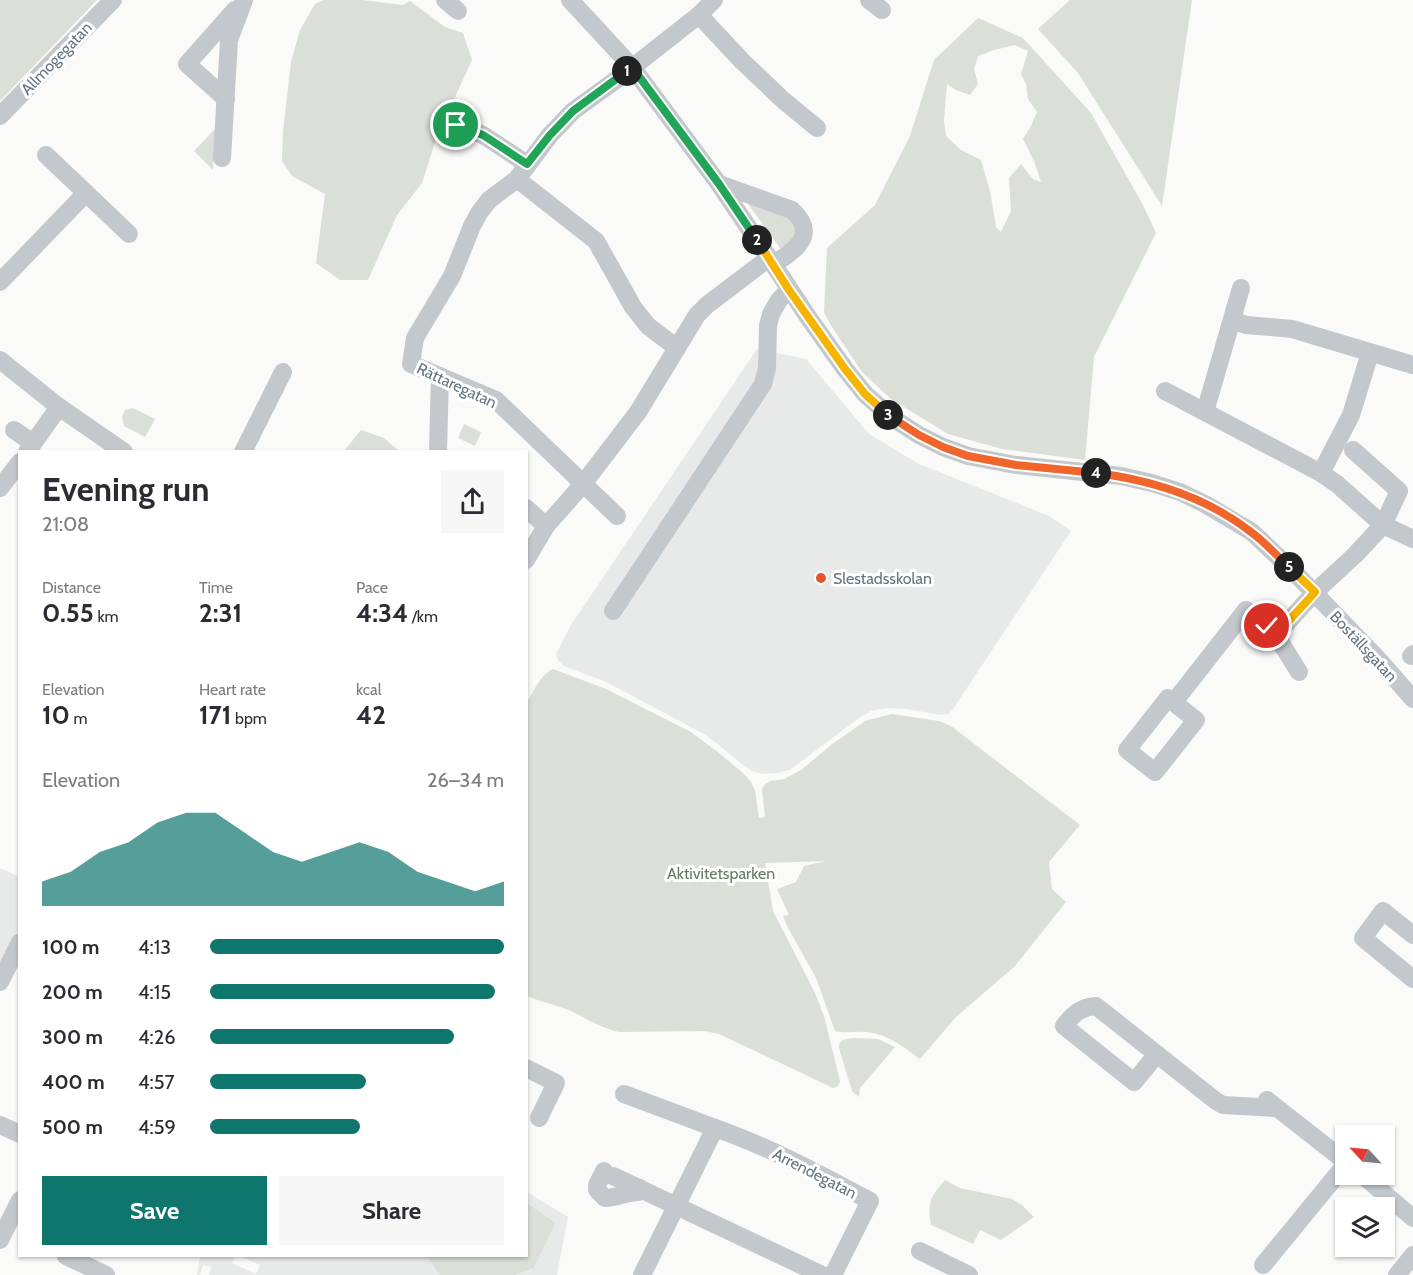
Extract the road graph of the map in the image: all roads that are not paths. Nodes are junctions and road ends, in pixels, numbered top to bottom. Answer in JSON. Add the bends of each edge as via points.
{"nodes":[{"id":1,"x":113,"y":0,"type":"edge"},
{"id":2,"x":243,"y":0,"type":"edge"},
{"id":3,"x":570,"y":0,"type":"edge"},
{"id":4,"x":714,"y":0,"type":"edge"},
{"id":5,"x":699,"y":15,"type":"junction"},
{"id":6,"x":632,"y":67,"type":"junction"},
{"id":7,"x":226,"y":99,"type":"junction"},
{"id":8,"x":0,"y":116,"type":"edge"},
{"id":9,"x":456,"y":125,"type":"dead end"},
{"id":10,"x":817,"y":128,"type":"dead end"},
{"id":11,"x":46,"y":155,"type":"dead end"},
{"id":12,"x":222,"y":158,"type":"dead end"},
{"id":13,"x":522,"y":172,"type":"junction"},
{"id":14,"x":719,"y":184,"type":"junction"},
{"id":15,"x":86,"y":193,"type":"junction"},
{"id":16,"x":129,"y":234,"type":"dead end"},
{"id":17,"x":771,"y":261,"type":"junction"},
{"id":18,"x":0,"y":282,"type":"edge"},
{"id":19,"x":1241,"y":288,"type":"dead end"},
{"id":20,"x":789,"y":290,"type":"junction"},
{"id":21,"x":1232,"y":321,"type":"junction"},
{"id":22,"x":677,"y":348,"type":"junction"},
{"id":23,"x":1370,"y":353,"type":"junction"},
{"id":24,"x":0,"y":360,"type":"edge"},
{"id":25,"x":1413,"y":365,"type":"edge"},
{"id":26,"x":283,"y":372,"type":"dead end"},
{"id":27,"x":440,"y":376,"type":"junction"},
{"id":28,"x":1165,"y":391,"type":"dead end"},
{"id":29,"x":60,"y":407,"type":"junction"},
{"id":30,"x":1205,"y":411,"type":"junction"},
{"id":31,"x":14,"y":430,"type":"dead end"},
{"id":32,"x":30,"y":448,"type":"edge"},
{"id":33,"x":121,"y":450,"type":"edge"},
{"id":34,"x":244,"y":450,"type":"edge"},
{"id":35,"x":438,"y":450,"type":"edge"},
{"id":36,"x":1353,"y":450,"type":"dead end"},
{"id":37,"x":18,"y":465,"type":"edge"},
{"id":38,"x":1321,"y":473,"type":"junction"},
{"id":39,"x":583,"y":484,"type":"junction"},
{"id":40,"x":0,"y":488,"type":"edge"},
{"id":41,"x":1406,"y":492,"type":"edge"},
{"id":42,"x":528,"y":510,"type":"edge"},
{"id":43,"x":617,"y":516,"type":"dead end"},
{"id":44,"x":1383,"y":525,"type":"junction"},
{"id":45,"x":546,"y":526,"type":"junction"},
{"id":46,"x":1413,"y":539,"type":"edge"},
{"id":47,"x":528,"y":557,"type":"edge"},
{"id":48,"x":1315,"y":592,"type":"junction"},
{"id":49,"x":613,"y":611,"type":"dead end"},
{"id":50,"x":1276,"y":635,"type":"junction"},
{"id":51,"x":1299,"y":672,"type":"dead end"},
{"id":52,"x":1413,"y":699,"type":"edge"},
{"id":53,"x":1174,"y":702,"type":"dead end"},
{"id":54,"x":1413,"y":935,"type":"edge"},
{"id":55,"x":18,"y":946,"type":"edge"},
{"id":56,"x":1413,"y":979,"type":"edge"},
{"id":57,"x":0,"y":982,"type":"edge"},
{"id":58,"x":1157,"y":1054,"type":"junction"},
{"id":59,"x":528,"y":1069,"type":"edge"},
{"id":60,"x":624,"y":1095,"type":"dead end"},
{"id":61,"x":1261,"y":1096,"type":"dead end"},
{"id":62,"x":1276,"y":1108,"type":"junction"},
{"id":63,"x":538,"y":1118,"type":"dead end"},
{"id":64,"x":0,"y":1125,"type":"edge"},
{"id":65,"x":715,"y":1128,"type":"junction"},
{"id":66,"x":18,"y":1133,"type":"edge"},
{"id":67,"x":1335,"y":1154,"type":"edge"},
{"id":68,"x":609,"y":1173,"type":"dead end"},
{"id":69,"x":1335,"y":1177,"type":"edge"},
{"id":70,"x":1374,"y":1185,"type":"edge"},
{"id":71,"x":18,"y":1206,"type":"edge"},
{"id":72,"x":677,"y":1206,"type":"junction"},
{"id":73,"x":1413,"y":1218,"type":"edge"},
{"id":74,"x":9,"y":1233,"type":"edge"},
{"id":75,"x":920,"y":1251,"type":"dead end"},
{"id":76,"x":1413,"y":1255,"type":"edge"},
{"id":77,"x":68,"y":1257,"type":"edge"},
{"id":78,"x":1263,"y":1265,"type":"dead end"},
{"id":79,"x":106,"y":1275,"type":"edge"},
{"id":80,"x":642,"y":1275,"type":"edge"},
{"id":81,"x":822,"y":1275,"type":"edge"},
{"id":82,"x":832,"y":1275,"type":"edge"},
{"id":83,"x":969,"y":1275,"type":"edge"},
{"id":84,"x":1397,"y":1275,"type":"edge"}],
"edges":[{"from":1,"to":8,"type":"street","name":"Allmogegatan"},
{"from":2,"to":7,"type":"street","via":[[229,40]]},
{"from":2,"to":7,"type":"street","via":[[187,64]]},
{"from":3,"to":6,"type":"street"},
{"from":4,"to":5,"type":"street","name":"Rättaregatan"},
{"from":5,"to":6,"type":"street","name":"Rättaregatan"},
{"from":5,"to":10,"type":"street","via":[[758,77]]},
{"from":6,"to":13,"type":"street","name":"Rättaregatan","via":[[573,111]]},
{"from":6,"to":14,"type":"street"},
{"from":7,"to":12,"type":"street"},
{"from":9,"to":13,"type":"street","via":[[483,135]]},
{"from":11,"to":15,"type":"street"},
{"from":13,"to":22,"type":"street","via":[[596,242],[633,307],[648,326]]},
{"from":13,"to":27,"type":"street","name":"Rättaregatan","via":[[479,213],[452,276],[415,338],[411,364]]},
{"from":14,"to":17,"type":"street"},
{"from":14,"to":17,"type":"street","via":[[792,210],[801,218],[801,243],[794,251]]},
{"from":15,"to":16,"type":"street"},
{"from":15,"to":18,"type":"street"},
{"from":17,"to":20,"type":"street"},
{"from":17,"to":22,"type":"street","via":[[707,305]]},
{"from":19,"to":21,"type":"street"},
{"from":20,"to":48,"type":"street","name":"Boställsgatan","via":[[865,394],[919,435],[968,456],[1121,476],[1180,492],[1252,532]]},
{"from":20,"to":49,"type":"street","via":[[771,314],[768,368],[763,384]]},
{"from":21,"to":23,"type":"street","via":[[1292,329]]},
{"from":21,"to":30,"type":"street"},
{"from":22,"to":39,"type":"street","via":[[638,412]]},
{"from":23,"to":25,"type":"street"},
{"from":23,"to":38,"type":"street","via":[[1351,415]]},
{"from":24,"to":29,"type":"street"},
{"from":26,"to":34,"type":"street"},
{"from":27,"to":35,"type":"street"},
{"from":27,"to":39,"type":"street","name":"Rättaregatan","via":[[496,400]]},
{"from":28,"to":30,"type":"street"},
{"from":29,"to":32,"type":"street"},
{"from":29,"to":33,"type":"street"},
{"from":30,"to":38,"type":"street"},
{"from":31,"to":32,"type":"street"},
{"from":36,"to":41,"type":"street"},
{"from":37,"to":40,"type":"street"},
{"from":38,"to":44,"type":"street"},
{"from":39,"to":43,"type":"street","name":"Rättaregatan"},
{"from":39,"to":45,"type":"street"},
{"from":41,"to":44,"type":"street"},
{"from":42,"to":45,"type":"street"},
{"from":44,"to":46,"type":"street"},
{"from":44,"to":48,"type":"street"},
{"from":45,"to":47,"type":"street"},
{"from":48,"to":50,"type":"street"},
{"from":48,"to":52,"type":"street","name":"Boställsgatan"},
{"from":50,"to":51,"type":"street"},
{"from":50,"to":53,"type":"street","via":[[1246,610]]},
{"from":54,"to":56,"type":"street","via":[[1383,911],[1363,938]]},
{"from":55,"to":57,"type":"street"},
{"from":58,"to":58,"type":"street","via":[[1096,1005],[1073,1014],[1064,1026],[1134,1082]]},
{"from":58,"to":62,"type":"street","via":[[1223,1105]]},
{"from":59,"to":63,"type":"street","via":[[556,1083]]},
{"from":60,"to":65,"type":"street","name":"Arrendegatan"},
{"from":61,"to":62,"type":"street"},
{"from":62,"to":67,"type":"street"},
{"from":64,"to":66,"type":"street"},
{"from":65,"to":72,"type":"street"},
{"from":65,"to":82,"type":"street","name":"Arrendegatan","via":[[819,1173],[870,1201]]},
{"from":68,"to":72,"type":"street"},
{"from":69,"to":78,"type":"street"},
{"from":70,"to":73,"type":"street"},
{"from":71,"to":74,"type":"street"},
{"from":72,"to":80,"type":"street"},
{"from":72,"to":81,"type":"street"},
{"from":75,"to":83,"type":"street"},
{"from":76,"to":84,"type":"street"},
{"from":77,"to":79,"type":"street"}]}
